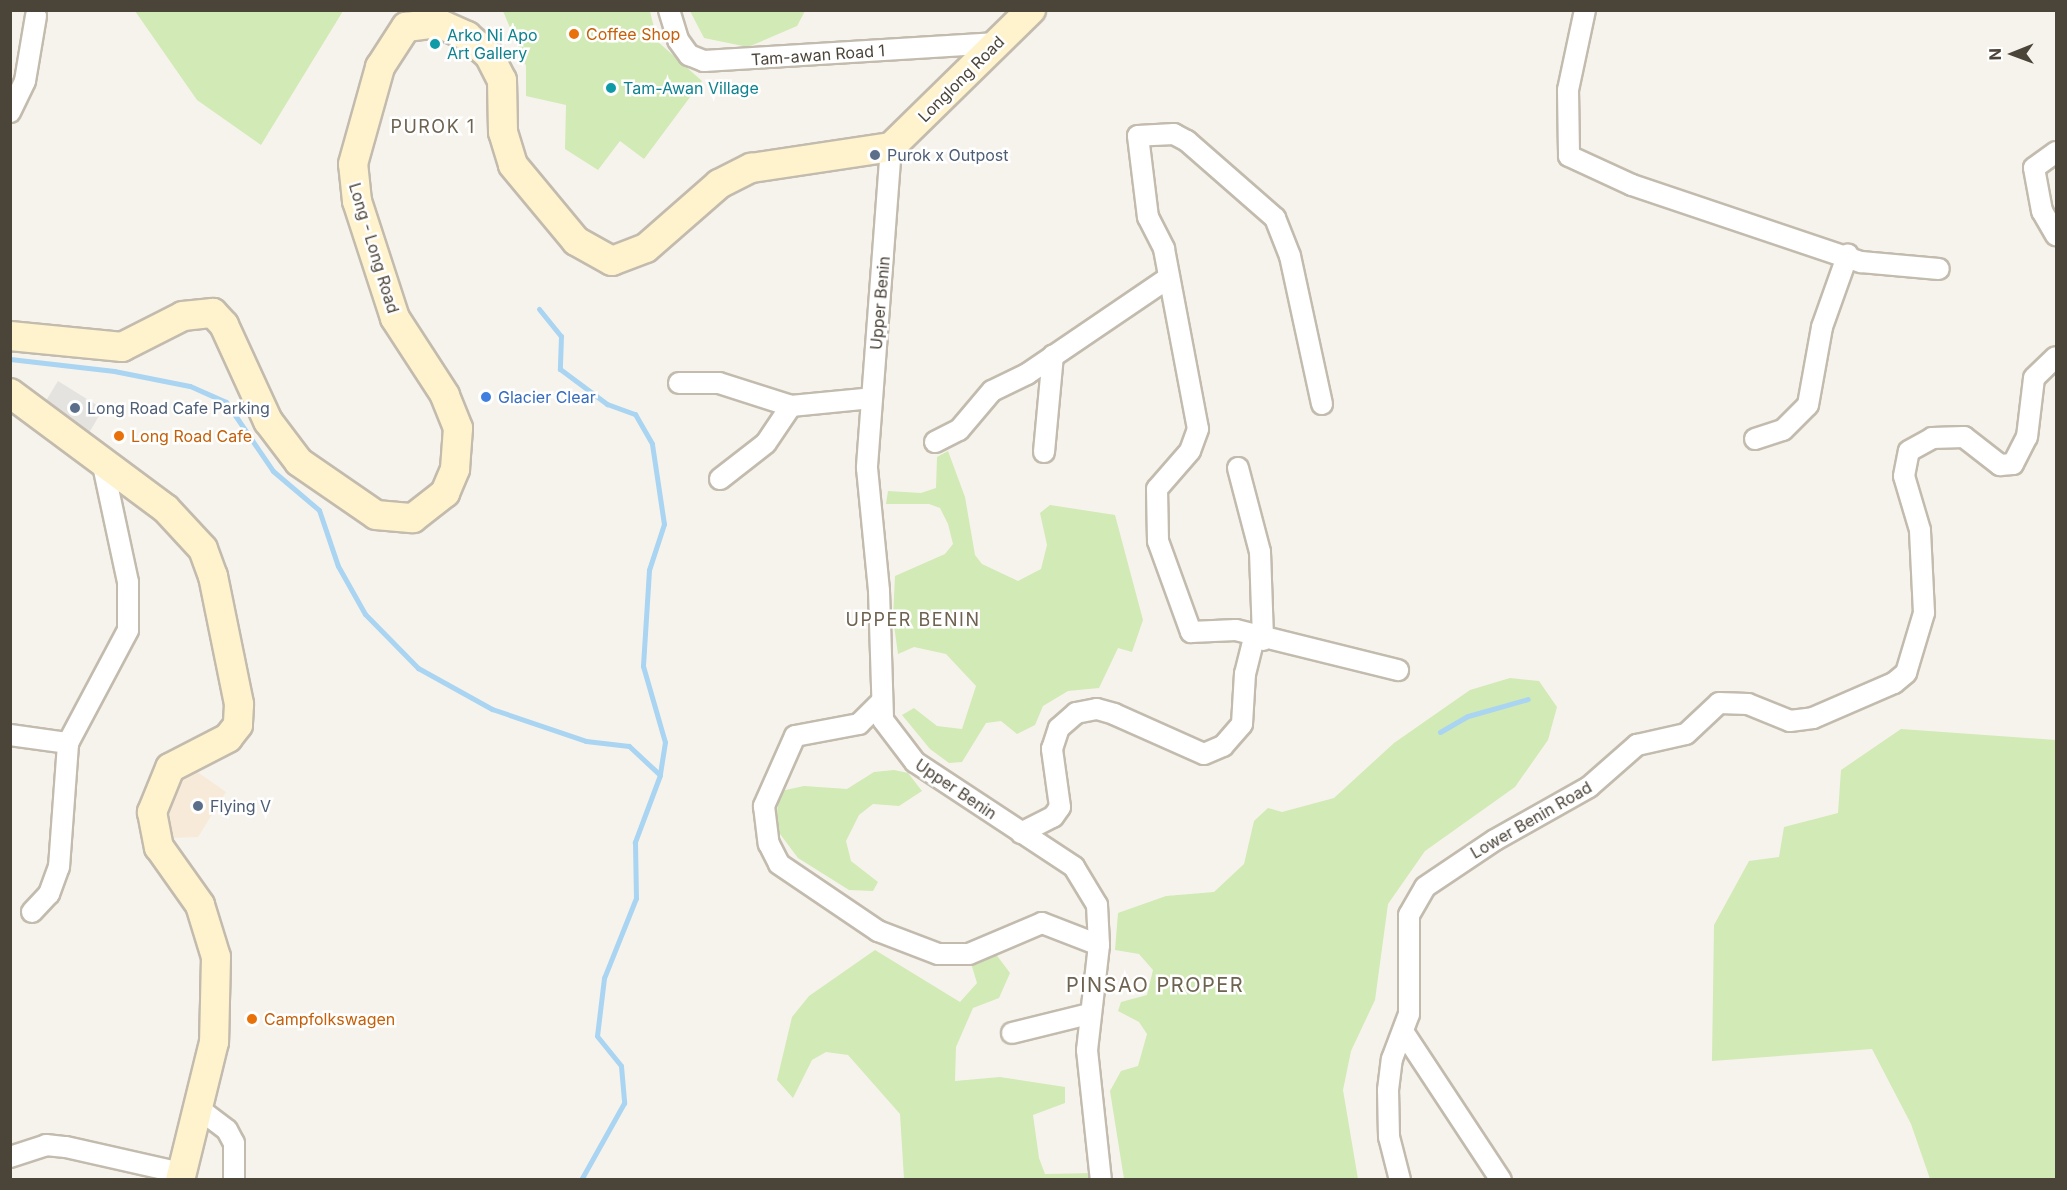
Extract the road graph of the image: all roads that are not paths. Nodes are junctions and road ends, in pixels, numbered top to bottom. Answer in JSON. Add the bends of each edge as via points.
{"nodes":[{"id":1,"x":669,"y":10,"type":"edge"},
{"id":2,"x":1031,"y":10,"type":"edge"},
{"id":3,"x":1585,"y":10,"type":"edge"},
{"id":4,"x":36,"y":16,"type":"dead end"},
{"id":5,"x":997,"y":43,"type":"junction"},
{"id":6,"x":10,"y":112,"type":"edge"},
{"id":7,"x":891,"y":147,"type":"junction"},
{"id":8,"x":2056,"y":152,"type":"edge"},
{"id":9,"x":2056,"y":235,"type":"edge"},
{"id":10,"x":1848,"y":254,"type":"junction"},
{"id":11,"x":1939,"y":269,"type":"dead end"},
{"id":12,"x":1168,"y":278,"type":"junction"},
{"id":13,"x":10,"y":336,"type":"edge"},
{"id":14,"x":1053,"y":355,"type":"junction"},
{"id":15,"x":2056,"y":357,"type":"edge"},
{"id":16,"x":679,"y":382,"type":"dead end"},
{"id":17,"x":10,"y":393,"type":"edge"},
{"id":18,"x":872,"y":399,"type":"junction"},
{"id":19,"x":1322,"y":404,"type":"dead end"},
{"id":20,"x":791,"y":406,"type":"junction"},
{"id":21,"x":1755,"y":439,"type":"dead end"},
{"id":22,"x":935,"y":442,"type":"dead end"},
{"id":23,"x":1044,"y":452,"type":"dead end"},
{"id":24,"x":102,"y":461,"type":"junction"},
{"id":25,"x":1238,"y":468,"type":"dead end"},
{"id":26,"x":720,"y":479,"type":"dead end"},
{"id":27,"x":1259,"y":638,"type":"junction"},
{"id":28,"x":1398,"y":670,"type":"dead end"},
{"id":29,"x":880,"y":702,"type":"junction"},
{"id":30,"x":10,"y":735,"type":"edge"},
{"id":31,"x":68,"y":743,"type":"junction"},
{"id":32,"x":1021,"y":833,"type":"junction"},
{"id":33,"x":32,"y":912,"type":"dead end"},
{"id":34,"x":1100,"y":945,"type":"junction"},
{"id":35,"x":1089,"y":1014,"type":"junction"},
{"id":36,"x":1012,"y":1033,"type":"dead end"},
{"id":37,"x":1404,"y":1033,"type":"junction"},
{"id":38,"x":198,"y":1108,"type":"junction"},
{"id":39,"x":10,"y":1157,"type":"edge"},
{"id":40,"x":181,"y":1176,"type":"edge"},
{"id":41,"x":234,"y":1179,"type":"edge"},
{"id":42,"x":1101,"y":1179,"type":"edge"},
{"id":43,"x":1400,"y":1179,"type":"edge"},
{"id":44,"x":1501,"y":1179,"type":"edge"}],
"edges":[{"from":1,"to":5,"type":"street","name":"Tam-awan Road 1","via":[[678,40],[689,55],[704,61]]},
{"from":2,"to":5,"type":"main road","name":"Longlong Road"},
{"from":3,"to":10,"type":"street","via":[[1568,90],[1569,156],[1632,185]]},
{"from":4,"to":6,"type":"street","via":[[25,81]]},
{"from":5,"to":7,"type":"main road","name":"Longlong Road"},
{"from":7,"to":13,"type":"main road","name":"Long - Long Road","via":[[751,168],[719,184],[646,248],[612,261],[576,242],[513,165],[503,132],[502,80],[489,55],[467,36],[438,23],[406,27],[388,49],[365,108],[353,176],[395,318],[446,395],[458,428],[456,469],[445,493],[413,518],[369,511],[299,462],[268,421],[224,325],[213,313],[183,316],[122,347]]},
{"from":7,"to":18,"type":"street","name":"Upper Benin"},
{"from":8,"to":9,"type":"street","via":[[2034,168],[2042,211]]},
{"from":10,"to":11,"type":"street","via":[[1877,267]]},
{"from":10,"to":21,"type":"street","via":[[1822,327],[1808,405],[1791,425]]},
{"from":12,"to":14,"type":"street"},
{"from":12,"to":19,"type":"street","via":[[1164,249],[1148,217],[1138,136],[1157,133],[1187,141],[1275,218],[1290,256]]},
{"from":12,"to":27,"type":"street","via":[[1198,429],[1190,451],[1156,489],[1158,541],[1191,632],[1236,630]]},
{"from":14,"to":22,"type":"street","via":[[992,391],[959,430]]},
{"from":14,"to":23,"type":"street"},
{"from":15,"to":37,"type":"street","name":"Lower Benin Road","via":[[2034,378],[2027,437],[2013,464],[2000,465],[1964,437],[1932,438],[1909,451],[1904,476],[1920,530],[1923,570],[1918,644],[1909,665],[1894,683],[1813,718],[1790,721],[1748,704],[1719,703],[1686,734],[1637,745],[1590,787],[1455,864],[1425,887],[1409,915],[1410,991]]},
{"from":16,"to":20,"type":"street","via":[[719,383]]},
{"from":17,"to":24,"type":"main road"},
{"from":18,"to":20,"type":"street"},
{"from":18,"to":29,"type":"street","name":"Upper Benin","via":[[867,468],[879,591]]},
{"from":20,"to":26,"type":"street","via":[[766,443]]},
{"from":24,"to":31,"type":"street","via":[[128,582],[128,630]]},
{"from":24,"to":38,"type":"main road","via":[[166,508],[203,549],[239,704],[233,733],[176,762],[163,776],[153,803],[159,847],[200,905],[216,957],[214,1042]]},
{"from":25,"to":27,"type":"street","via":[[1260,552]]},
{"from":27,"to":28,"type":"street"},
{"from":27,"to":32,"type":"street","via":[[1245,674],[1242,724],[1223,746],[1204,754],[1114,714],[1097,709],[1076,714],[1059,728],[1052,749],[1060,807],[1053,817]]},
{"from":29,"to":32,"type":"street","name":"Upper Benin","via":[[888,732],[915,762]]},
{"from":29,"to":34,"type":"street","via":[[859,724],[795,736],[764,806],[769,844],[779,864],[878,931],[938,954],[969,954],[1042,924]]},
{"from":30,"to":31,"type":"street"},
{"from":31,"to":33,"type":"street","via":[[59,867],[49,894]]},
{"from":32,"to":34,"type":"street","name":"Upper Benin","via":[[1074,867],[1087,884],[1097,905]]},
{"from":34,"to":35,"type":"street","name":"Upper Benin"},
{"from":35,"to":36,"type":"street"},
{"from":35,"to":42,"type":"street","name":"Upper Benin","via":[[1087,1050]]},
{"from":37,"to":43,"type":"street","name":"Lower Benin Road","via":[[1392,1059],[1388,1090],[1389,1137]]},
{"from":37,"to":44,"type":"street"},
{"from":38,"to":40,"type":"main road"},
{"from":38,"to":41,"type":"street","via":[[227,1130],[234,1143]]},
{"from":39,"to":40,"type":"street","via":[[46,1145],[66,1147]]}]}
